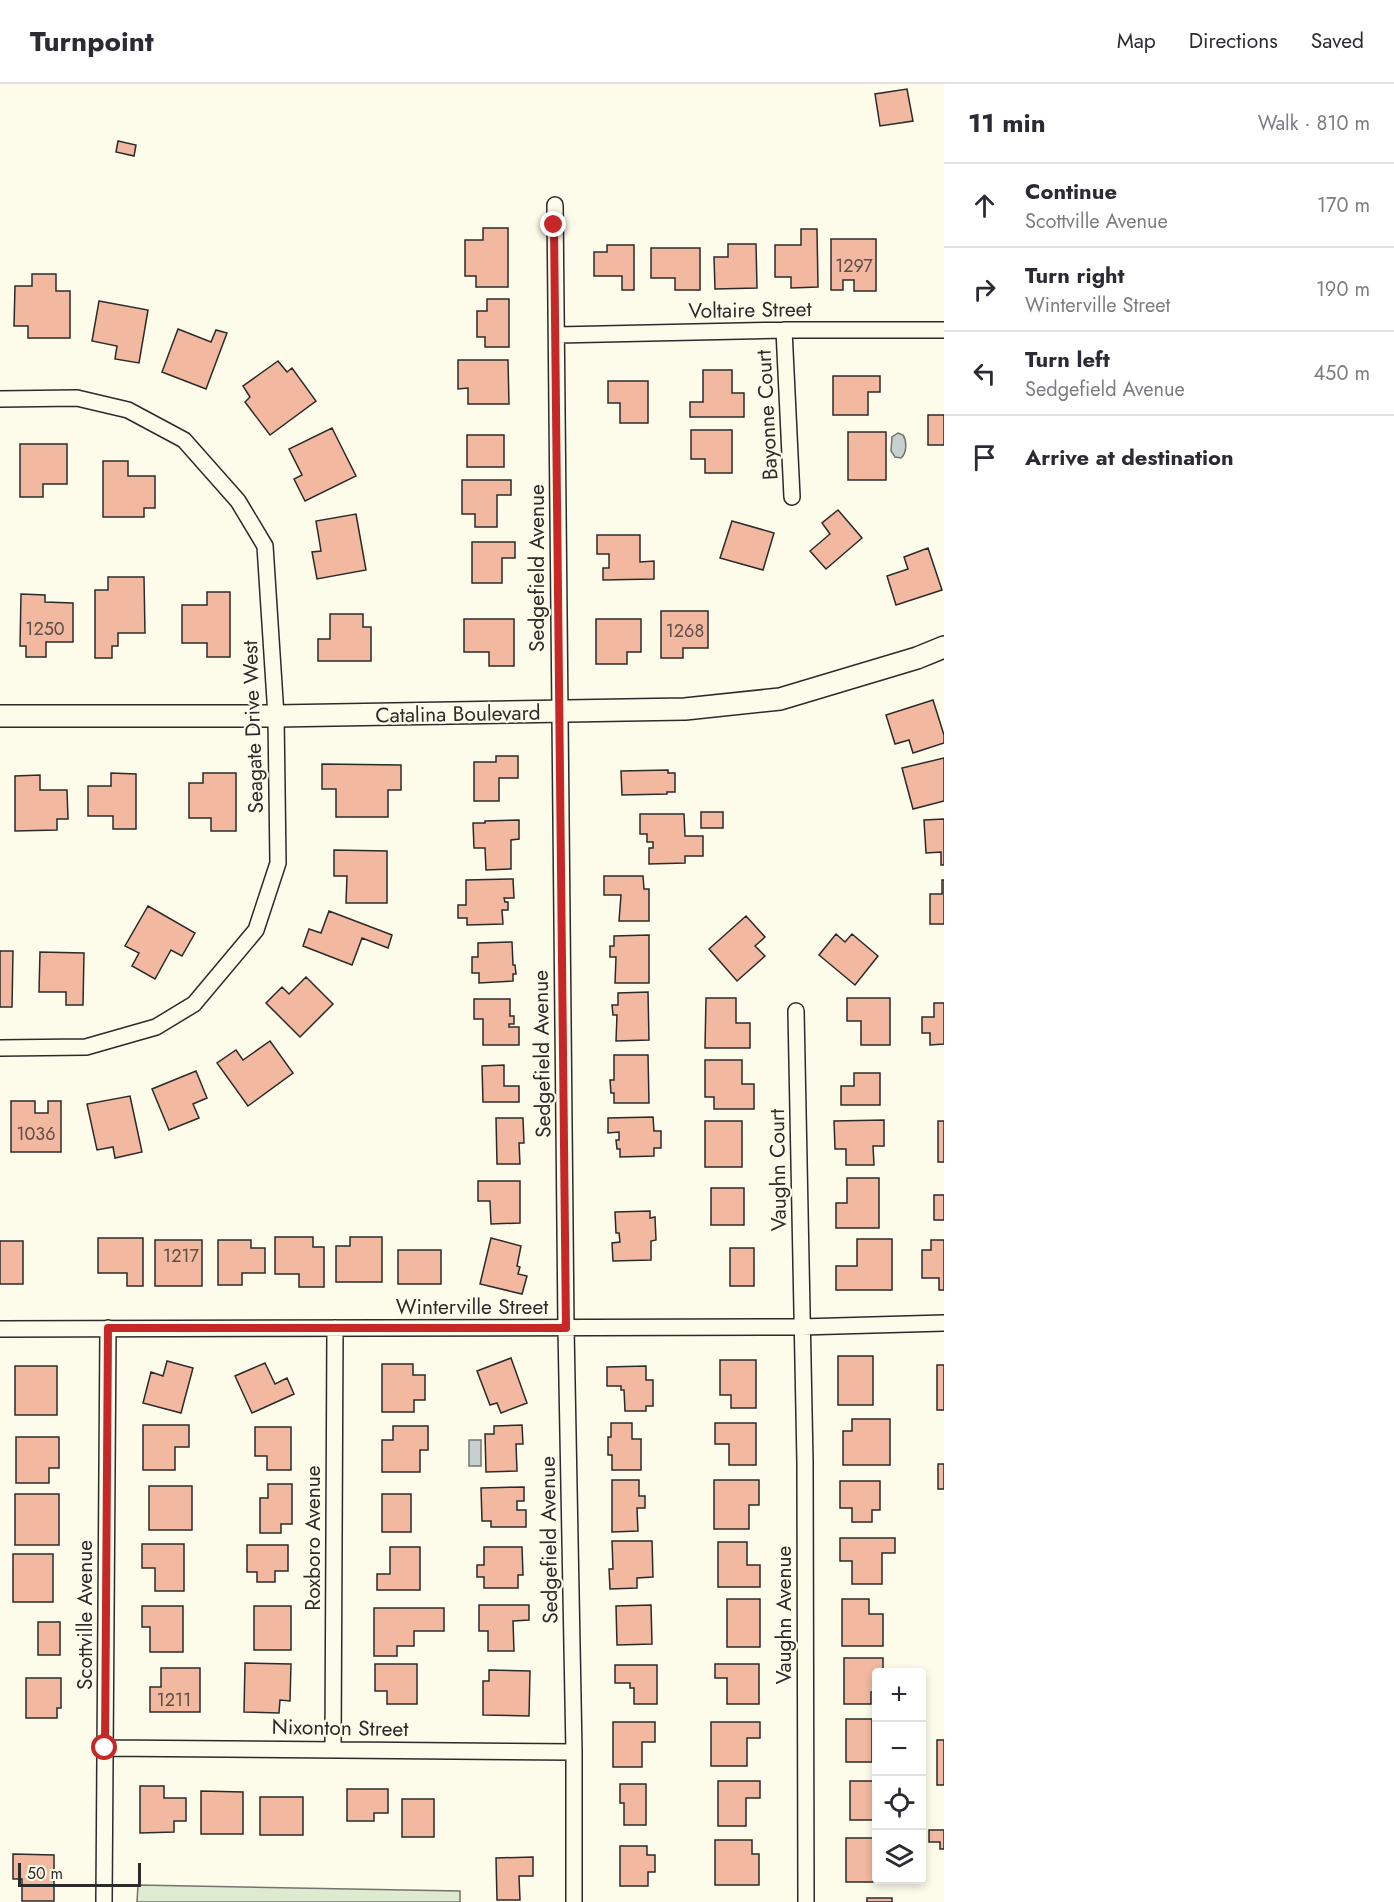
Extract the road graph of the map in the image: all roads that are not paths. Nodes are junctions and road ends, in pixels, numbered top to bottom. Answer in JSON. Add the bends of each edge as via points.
{"nodes":[{"id":1,"x":555,"y":205,"type":"dead end"},
{"id":2,"x":784,"y":330,"type":"junction"},
{"id":3,"x":944,"y":330,"type":"edge"},
{"id":4,"x":557,"y":335,"type":"junction"},
{"id":5,"x":0,"y":399,"type":"edge"},
{"id":6,"x":792,"y":497,"type":"dead end"},
{"id":7,"x":944,"y":647,"type":"edge"},
{"id":8,"x":560,"y":712,"type":"junction"},
{"id":9,"x":0,"y":716,"type":"edge"},
{"id":10,"x":276,"y":716,"type":"junction"},
{"id":11,"x":796,"y":1011,"type":"dead end"},
{"id":12,"x":0,"y":1048,"type":"edge"},
{"id":13,"x":944,"y":1323,"type":"edge"},
{"id":14,"x":801,"y":1327,"type":"junction"},
{"id":15,"x":108,"y":1328,"type":"junction"},
{"id":16,"x":334,"y":1328,"type":"junction"},
{"id":17,"x":566,"y":1328,"type":"junction"},
{"id":18,"x":0,"y":1329,"type":"edge"},
{"id":19,"x":105,"y":1748,"type":"junction"},
{"id":20,"x":333,"y":1749,"type":"junction"},
{"id":21,"x":574,"y":1752,"type":"junction"},
{"id":22,"x":104,"y":1902,"type":"edge"},
{"id":23,"x":574,"y":1902,"type":"edge"},
{"id":24,"x":806,"y":1902,"type":"edge"}],
"edges":[{"from":1,"to":4,"type":"street","name":"Sedgefield Avenue"},
{"from":2,"to":3,"type":"street","name":"Voltaire Street"},
{"from":2,"to":4,"type":"street","name":"Voltaire Street"},
{"from":2,"to":6,"type":"street","name":"Bayonne Court"},
{"from":4,"to":8,"type":"street","name":"Sedgefield Avenue"},
{"from":5,"to":10,"type":"street","name":"Seagate Drive West","via":[[77,398],[128,410],[184,440],[238,501],[265,546]]},
{"from":7,"to":8,"type":"street","name":"Catalina Boulevard","via":[[780,699],[685,709]]},
{"from":8,"to":10,"type":"street","name":"Catalina Boulevard"},
{"from":8,"to":17,"type":"street","name":"Sedgefield Avenue"},
{"from":9,"to":10,"type":"street","name":"Catalina Boulevard"},
{"from":10,"to":12,"type":"street","name":"Seagate Drive West","via":[[278,863],[256,930],[194,1004],[156,1027],[87,1047]]},
{"from":11,"to":14,"type":"street","name":"Vaughn Court"},
{"from":13,"to":14,"type":"street","name":"Winterville Street"},
{"from":14,"to":17,"type":"street","name":"Winterville Street"},
{"from":14,"to":24,"type":"street","name":"Vaughn Avenue"},
{"from":15,"to":16,"type":"street","name":"Winterville Street"},
{"from":15,"to":18,"type":"street","name":"Winterville Street"},
{"from":15,"to":19,"type":"street","name":"Scottville Avenue"},
{"from":16,"to":17,"type":"street","name":"Winterville Street"},
{"from":16,"to":20,"type":"street","name":"Roxboro Avenue"},
{"from":17,"to":21,"type":"street","name":"Sedgefield Avenue"},
{"from":19,"to":20,"type":"street","name":"Nixonton Street"},
{"from":19,"to":22,"type":"street","name":"Scottville Avenue"},
{"from":20,"to":21,"type":"street","name":"Nixonton Street"},
{"from":21,"to":23,"type":"street","name":"Sedgefield Avenue"}]}
